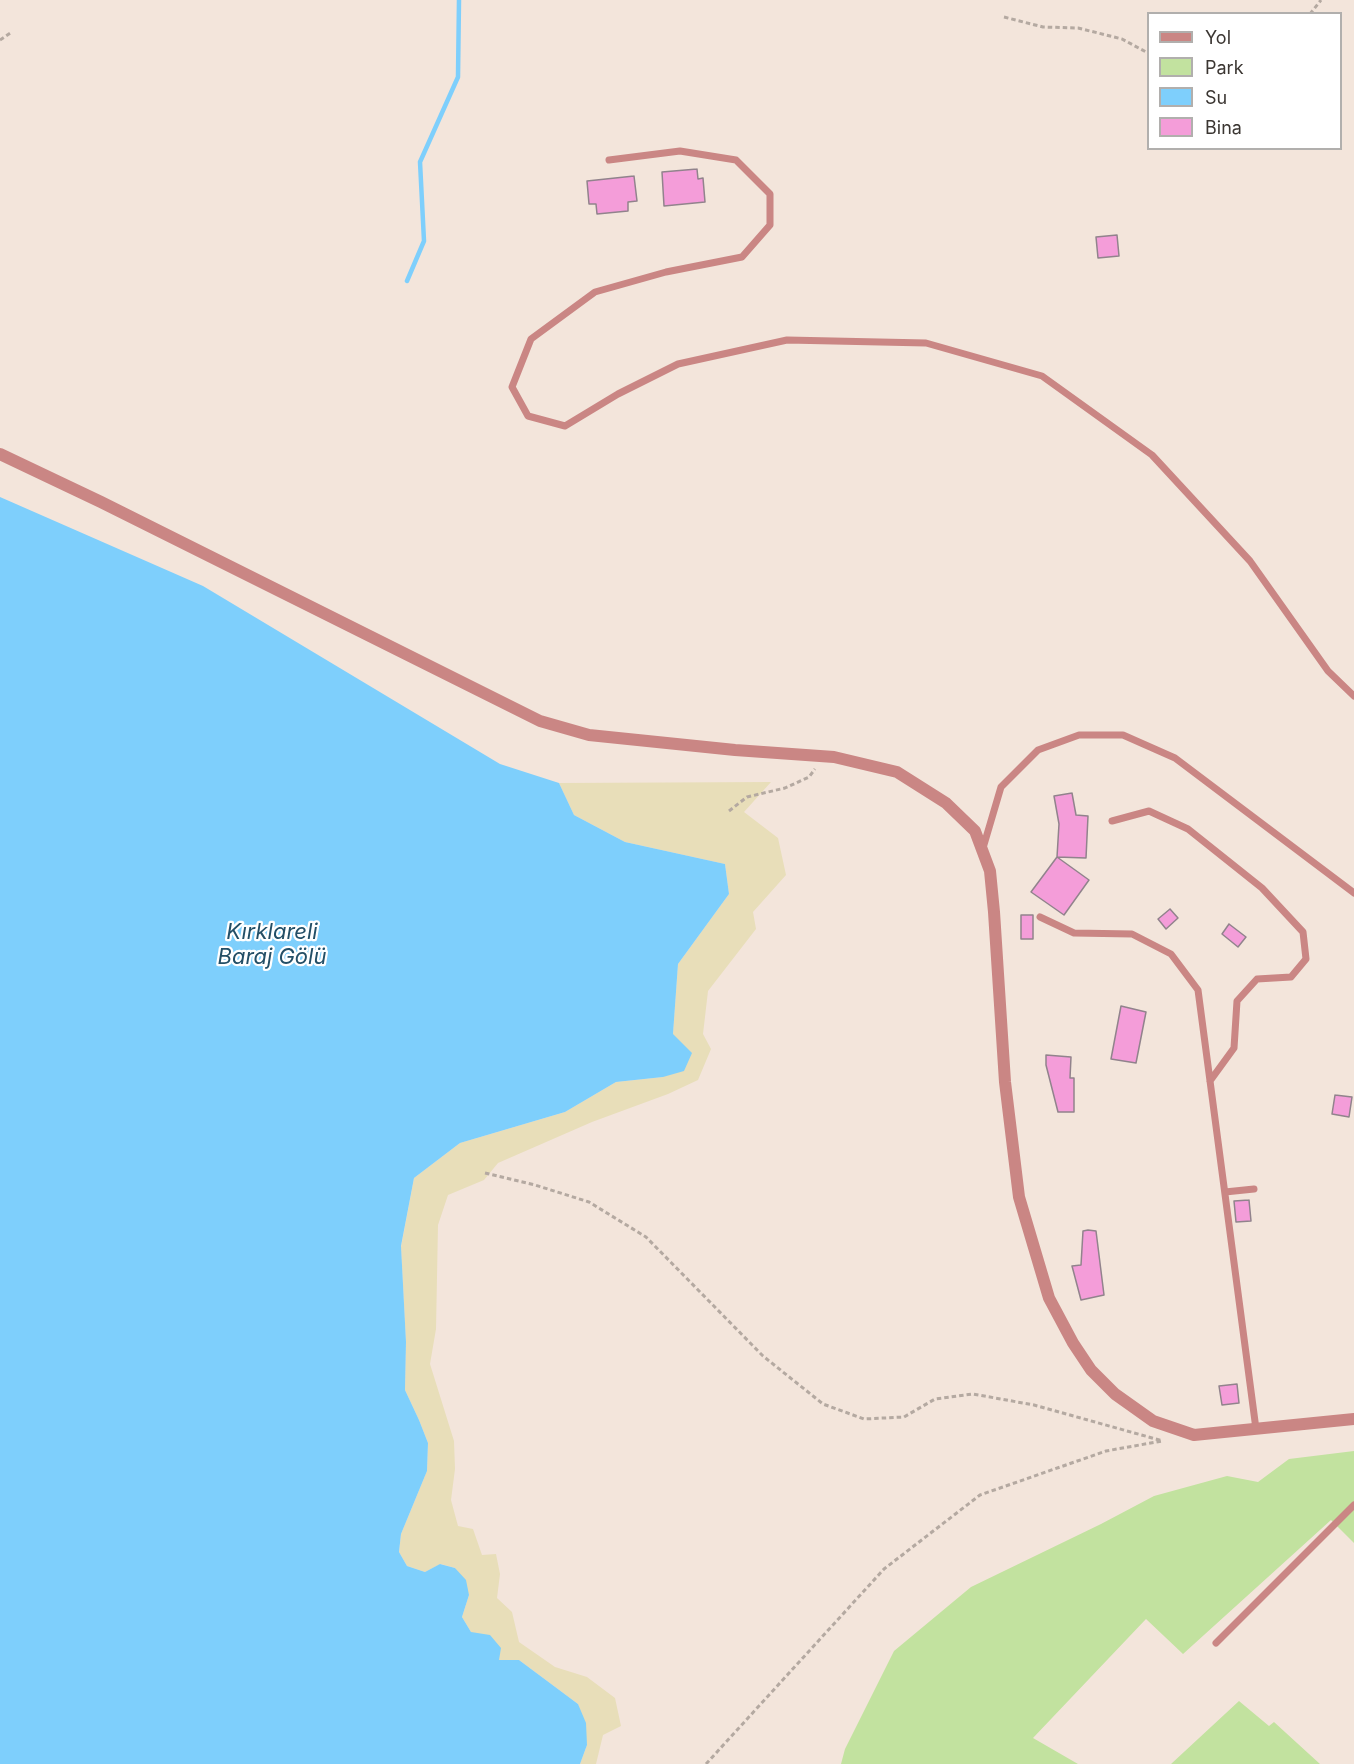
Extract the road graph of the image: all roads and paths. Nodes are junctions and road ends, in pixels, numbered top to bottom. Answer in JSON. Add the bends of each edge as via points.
{"nodes":[{"id":1,"x":1321,"y":0,"type":"edge"},
{"id":2,"x":1312,"y":12,"type":"edge"},
{"id":3,"x":1004,"y":17,"type":"dead end"},
{"id":4,"x":12,"y":32,"type":"dead end"},
{"id":5,"x":0,"y":40,"type":"edge"},
{"id":6,"x":1147,"y":52,"type":"edge"},
{"id":7,"x":609,"y":160,"type":"dead end"},
{"id":8,"x":0,"y":454,"type":"edge"},
{"id":9,"x":1354,"y":696,"type":"edge"},
{"id":10,"x":825,"y":756,"type":"junction"},
{"id":11,"x":729,"y":811,"type":"dead end"},
{"id":12,"x":1112,"y":821,"type":"dead end"},
{"id":13,"x":982,"y":850,"type":"junction"},
{"id":14,"x":1354,"y":893,"type":"edge"},
{"id":15,"x":1040,"y":916,"type":"dead end"},
{"id":16,"x":1210,"y":1081,"type":"junction"},
{"id":17,"x":485,"y":1173,"type":"dead end"},
{"id":18,"x":1254,"y":1189,"type":"dead end"},
{"id":19,"x":1225,"y":1192,"type":"junction"},
{"id":20,"x":1354,"y":1419,"type":"edge"},
{"id":21,"x":1256,"y":1429,"type":"junction"},
{"id":22,"x":1354,"y":1505,"type":"edge"},
{"id":23,"x":1216,"y":1643,"type":"dead end"},
{"id":24,"x":706,"y":1764,"type":"edge"}],
"edges":[{"from":1,"to":2,"type":"path"},
{"from":3,"to":6,"type":"path","via":[[1043,27],[1078,28],[1122,39]]},
{"from":4,"to":5,"type":"path"},
{"from":7,"to":9,"type":"lane","via":[[680,151],[736,160],[770,194],[770,225],[742,257],[666,272],[595,292],[531,339],[512,387],[528,416],[565,426],[678,364],[787,340],[926,343],[1042,376],[1152,455],[1250,561],[1328,671]]},
{"from":8,"to":10,"type":"street","via":[[540,721],[589,735]]},
{"from":10,"to":11,"type":"path","via":[[809,777],[785,788],[747,796]]},
{"from":10,"to":13,"type":"street","via":[[897,772],[946,803],[975,831]]},
{"from":12,"to":16,"type":"lane","via":[[1149,811],[1188,829],[1262,888],[1303,932],[1306,959],[1291,977],[1257,979],[1237,1001],[1234,1048]]},
{"from":13,"to":14,"type":"lane","via":[[1001,787],[1038,750],[1079,735],[1123,735],[1175,758]]},
{"from":13,"to":21,"type":"street","via":[[990,871],[1005,1082],[1019,1197],[1049,1298],[1091,1370],[1115,1394],[1153,1421],[1194,1435]]},
{"from":15,"to":16,"type":"lane","via":[[1074,933],[1132,934],[1172,954],[1198,990]]},
{"from":16,"to":19,"type":"lane"},
{"from":17,"to":24,"type":"path","via":[[589,1202],[646,1237],[763,1356],[823,1404],[864,1419],[903,1417],[935,1399],[973,1394],[1034,1405],[1163,1441],[1106,1451],[980,1495],[884,1569]]},
{"from":18,"to":19,"type":"lane"},
{"from":19,"to":21,"type":"lane"},
{"from":20,"to":21,"type":"street"},
{"from":22,"to":23,"type":"lane"}]}
